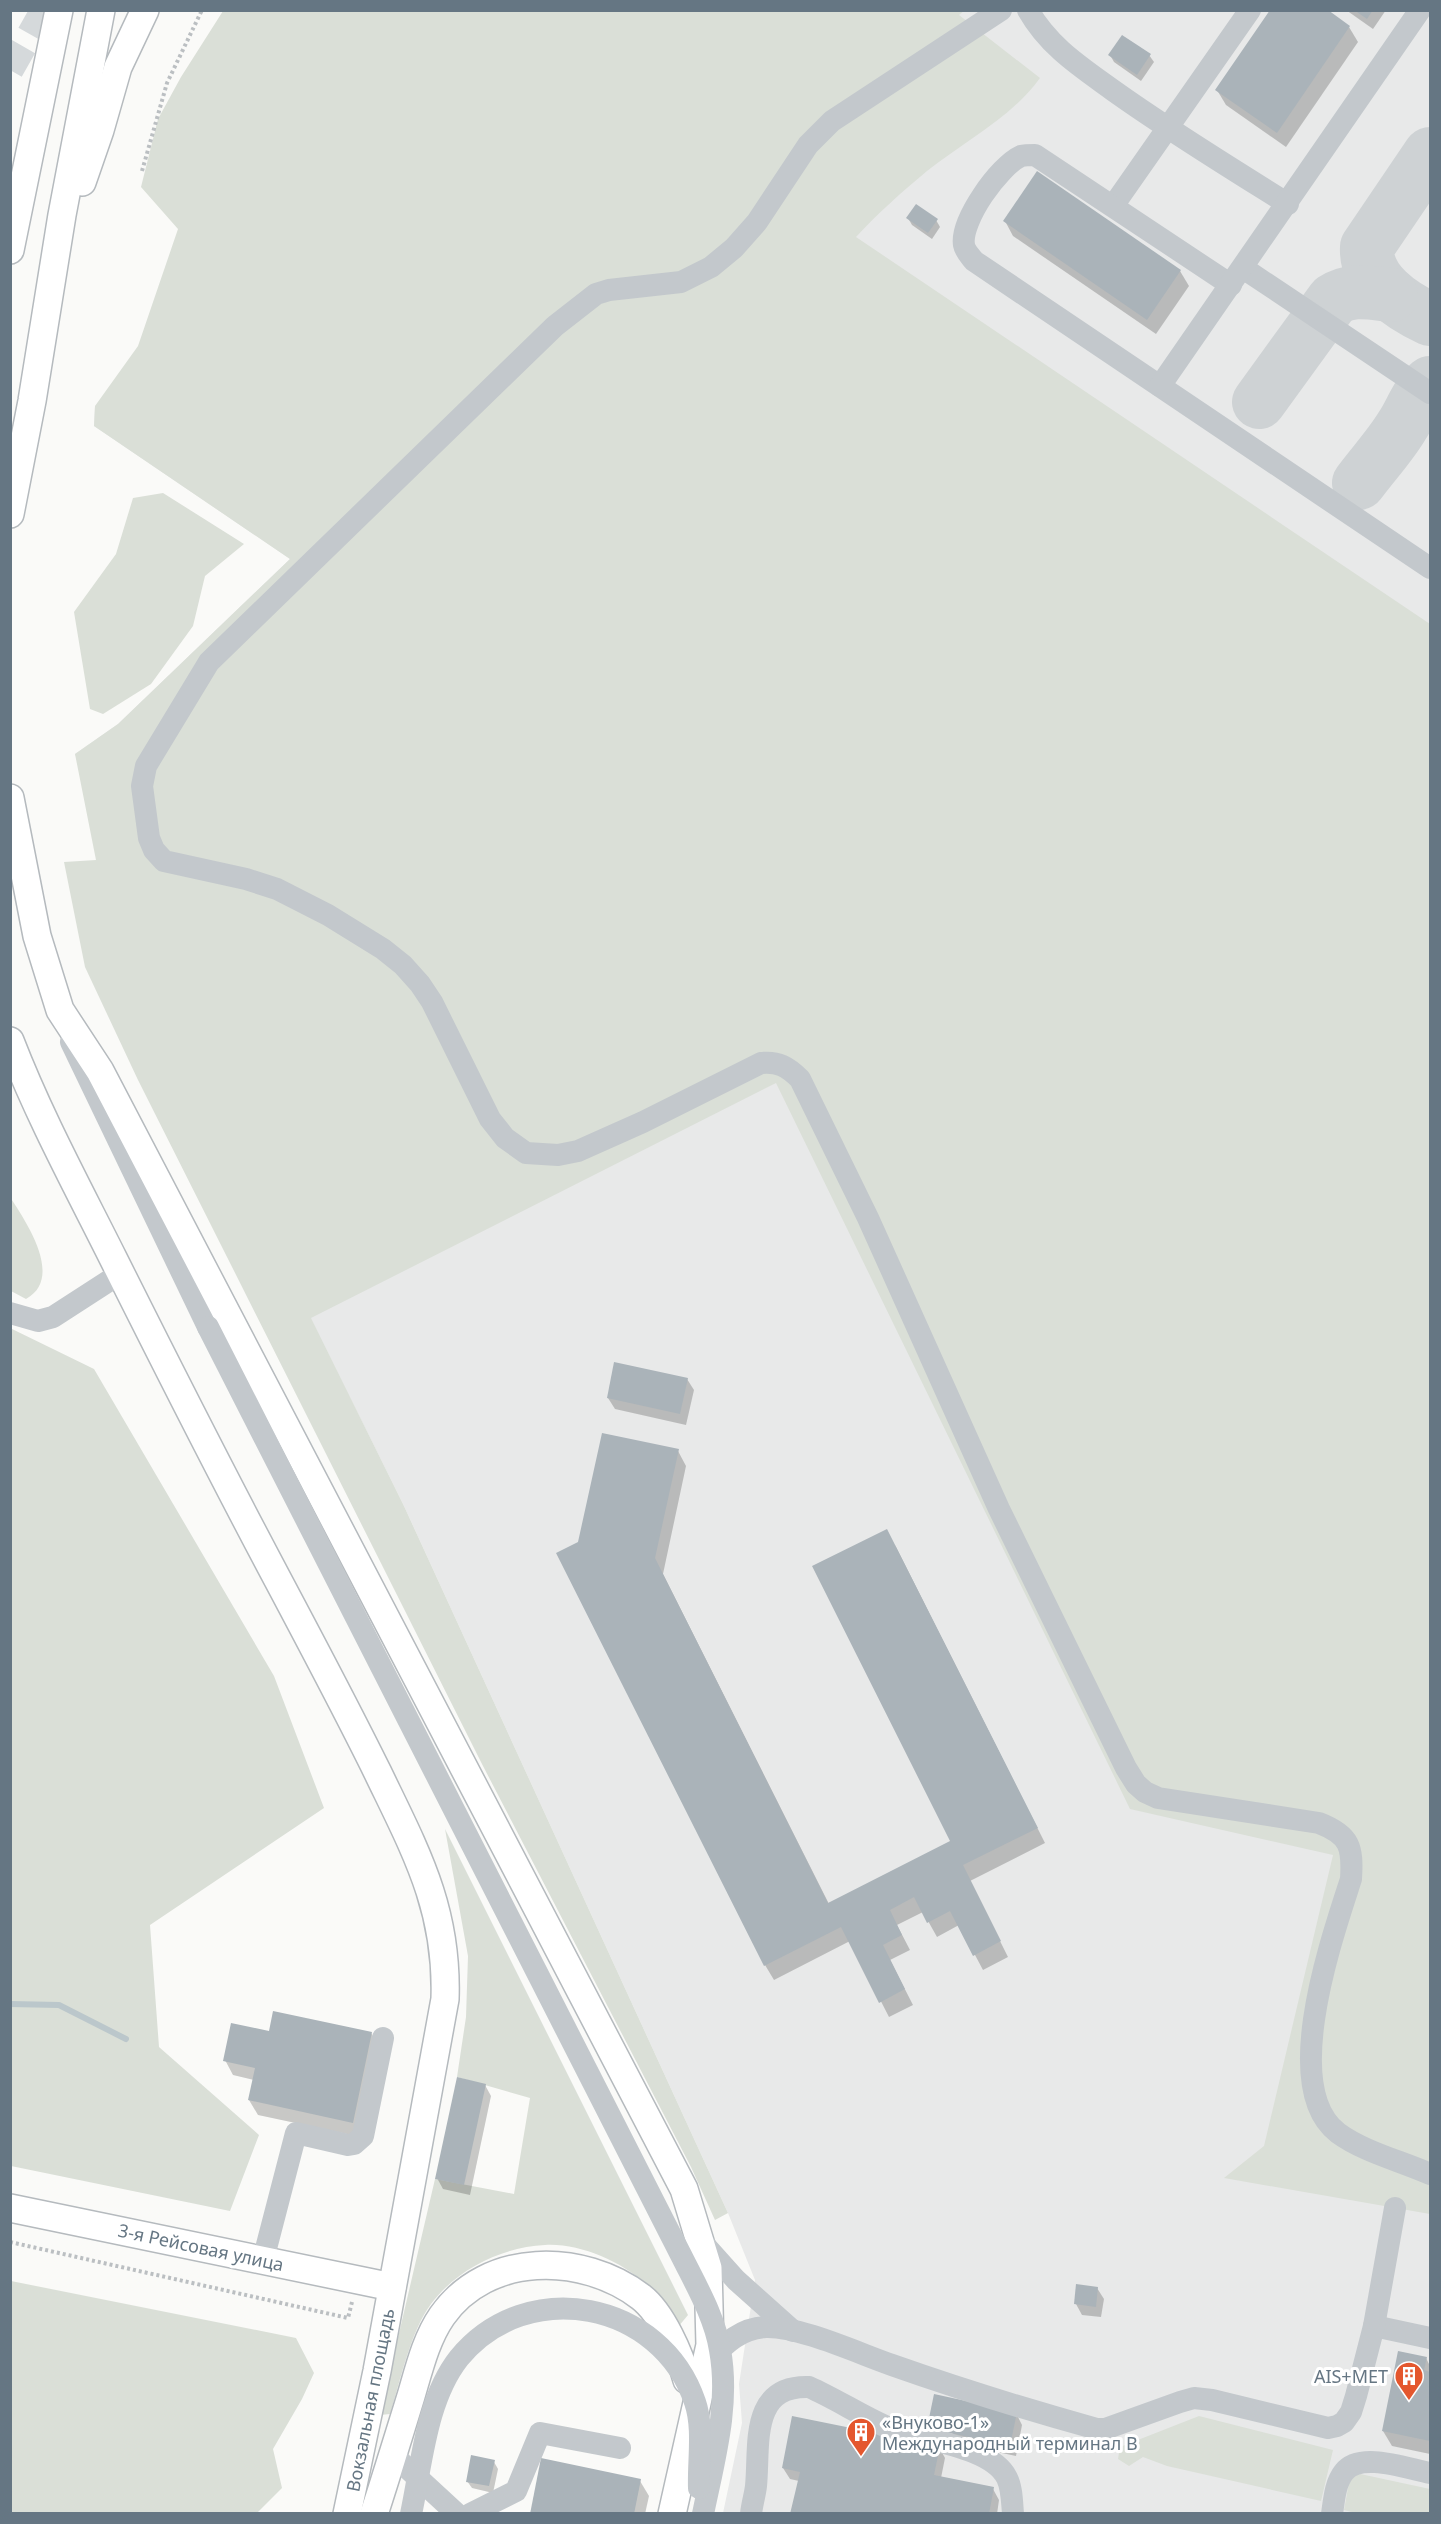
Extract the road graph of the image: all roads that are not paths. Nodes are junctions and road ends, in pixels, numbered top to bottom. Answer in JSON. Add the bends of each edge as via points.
{"nodes":[{"id":1,"x":59,"y":10,"type":"edge"},
{"id":2,"x":101,"y":10,"type":"edge"},
{"id":3,"x":145,"y":10,"type":"edge"},
{"id":4,"x":1001,"y":10,"type":"edge"},
{"id":5,"x":1028,"y":10,"type":"edge"},
{"id":6,"x":1250,"y":10,"type":"edge"},
{"id":7,"x":1420,"y":10,"type":"edge"},
{"id":8,"x":1167,"y":128,"type":"junction"},
{"id":9,"x":1288,"y":204,"type":"junction"},
{"id":10,"x":1113,"y":206,"type":"junction"},
{"id":11,"x":10,"y":250,"type":"edge"},
{"id":12,"x":57,"y":251,"type":"junction"},
{"id":13,"x":1237,"y":277,"type":"junction"},
{"id":14,"x":1160,"y":386,"type":"junction"},
{"id":15,"x":1431,"y":393,"type":"edge"},
{"id":16,"x":10,"y":514,"type":"edge"},
{"id":17,"x":1431,"y":568,"type":"edge"},
{"id":18,"x":10,"y":798,"type":"edge"},
{"id":19,"x":60,"y":1010,"type":"junction"},
{"id":20,"x":10,"y":1041,"type":"edge"},
{"id":21,"x":121,"y":1273,"type":"junction"},
{"id":22,"x":10,"y":1313,"type":"edge"},
{"id":23,"x":383,"y":2038,"type":"dead end"},
{"id":24,"x":1431,"y":2174,"type":"edge"},
{"id":25,"x":10,"y":2208,"type":"edge"},
{"id":26,"x":1395,"y":2208,"type":"dead end"},
{"id":27,"x":700,"y":2240,"type":"junction"},
{"id":28,"x":262,"y":2260,"type":"junction"},
{"id":29,"x":392,"y":2287,"type":"junction"},
{"id":30,"x":1374,"y":2326,"type":"junction"},
{"id":31,"x":793,"y":2331,"type":"junction"},
{"id":32,"x":1431,"y":2338,"type":"edge"},
{"id":33,"x":705,"y":2366,"type":"junction"},
{"id":34,"x":697,"y":2412,"type":"junction"},
{"id":35,"x":620,"y":2448,"type":"dead end"},
{"id":36,"x":393,"y":2455,"type":"junction"},
{"id":37,"x":1431,"y":2473,"type":"edge"},
{"id":38,"x":346,"y":2514,"type":"edge"},
{"id":39,"x":375,"y":2514,"type":"edge"},
{"id":40,"x":411,"y":2514,"type":"edge"},
{"id":41,"x":457,"y":2514,"type":"edge"},
{"id":42,"x":470,"y":2514,"type":"edge"},
{"id":43,"x":672,"y":2514,"type":"edge"},
{"id":44,"x":701,"y":2514,"type":"edge"},
{"id":45,"x":751,"y":2514,"type":"edge"},
{"id":46,"x":1013,"y":2514,"type":"edge"},
{"id":47,"x":1332,"y":2514,"type":"edge"}],
"edges":[{"from":1,"to":11,"type":"main road"},
{"from":2,"to":12,"type":"main road"},
{"from":3,"to":12,"type":"main road","via":[[118,67]]},
{"from":4,"to":24,"type":"street","via":[[832,121],[808,145],[757,222],[711,267],[681,282],[596,294],[555,326],[209,662],[146,766],[142,786],[149,838],[164,861],[277,890],[383,949],[420,984],[490,1119],[505,1138],[526,1153],[558,1155],[578,1151],[761,1063],[783,1065],[800,1078],[868,1218],[999,1509],[1136,1784],[1145,1792],[1175,1802],[1319,1823],[1344,1836],[1352,1860],[1351,1879],[1318,1994],[1310,2048],[1314,2096],[1319,2110],[1338,2133]]},
{"from":5,"to":8,"type":"street","via":[[1060,52]]},
{"from":6,"to":8,"type":"street"},
{"from":7,"to":9,"type":"street"},
{"from":8,"to":9,"type":"street"},
{"from":8,"to":10,"type":"street"},
{"from":9,"to":13,"type":"street"},
{"from":10,"to":13,"type":"street"},
{"from":10,"to":14,"type":"street","via":[[1035,155],[1023,155],[1001,171],[971,214],[964,229],[964,247],[974,261]]},
{"from":12,"to":16,"type":"main road"},
{"from":13,"to":14,"type":"street"},
{"from":13,"to":15,"type":"street"},
{"from":14,"to":17,"type":"street"},
{"from":18,"to":19,"type":"main road","via":[[37,936]]},
{"from":19,"to":27,"type":"main road","via":[[105,1082],[684,2189]]},
{"from":19,"to":44,"type":"street","bridge":true,"via":[[74,1050],[208,1327],[712,2322],[720,2350],[723,2414]]},
{"from":20,"to":21,"type":"main road","name":"Вокзальная площадь","via":[[46,1125]]},
{"from":21,"to":22,"type":"street","via":[[53,1317],[38,1321]]},
{"from":21,"to":29,"type":"main road","name":"Вокзальная площадь","via":[[200,1434],[352,1719],[399,1816],[438,1913],[445,1959],[445,1999]]},
{"from":23,"to":28,"type":"street","via":[[363,2136],[348,2145],[296,2133]]},
{"from":25,"to":28,"type":"main road","name":"3-я Рейсовая улица"},
{"from":26,"to":30,"type":"street"},
{"from":27,"to":31,"type":"street","via":[[736,2280]]},
{"from":27,"to":33,"type":"main road","via":[[708,2268],[710,2297],[710,2345]]},
{"from":28,"to":29,"type":"main road","name":"3-я Рейсовая улица"},
{"from":29,"to":38,"type":"main road","name":"Вокзальная площадь"},
{"from":30,"to":31,"type":"street","via":[[1351,2412],[1344,2422],[1328,2428],[1194,2398],[1097,2429]]},
{"from":30,"to":32,"type":"street"},
{"from":31,"to":33,"type":"street","via":[[767,2327],[738,2334]]},
{"from":33,"to":34,"type":"main road"},
{"from":34,"to":36,"type":"main road","via":[[682,2363],[666,2331],[642,2298],[574,2267],[519,2267],[484,2279],[444,2313],[434,2328]]},
{"from":34,"to":43,"type":"main road"},
{"from":35,"to":42,"type":"street","via":[[540,2433],[516,2491]]},
{"from":36,"to":39,"type":"main road"},
{"from":36,"to":41,"type":"street"},
{"from":37,"to":47,"type":"street","via":[[1372,2461],[1350,2466],[1338,2484]]},
{"from":40,"to":44,"type":"street","bridge":true,"via":[[431,2418],[444,2382],[459,2358],[507,2321],[537,2311],[568,2309],[600,2313],[634,2326],[665,2349],[679,2370],[695,2402],[699,2428]]},
{"from":45,"to":46,"type":"street","via":[[759,2423],[777,2397],[798,2386],[809,2387],[889,2428],[976,2453],[1006,2477]]}]}
